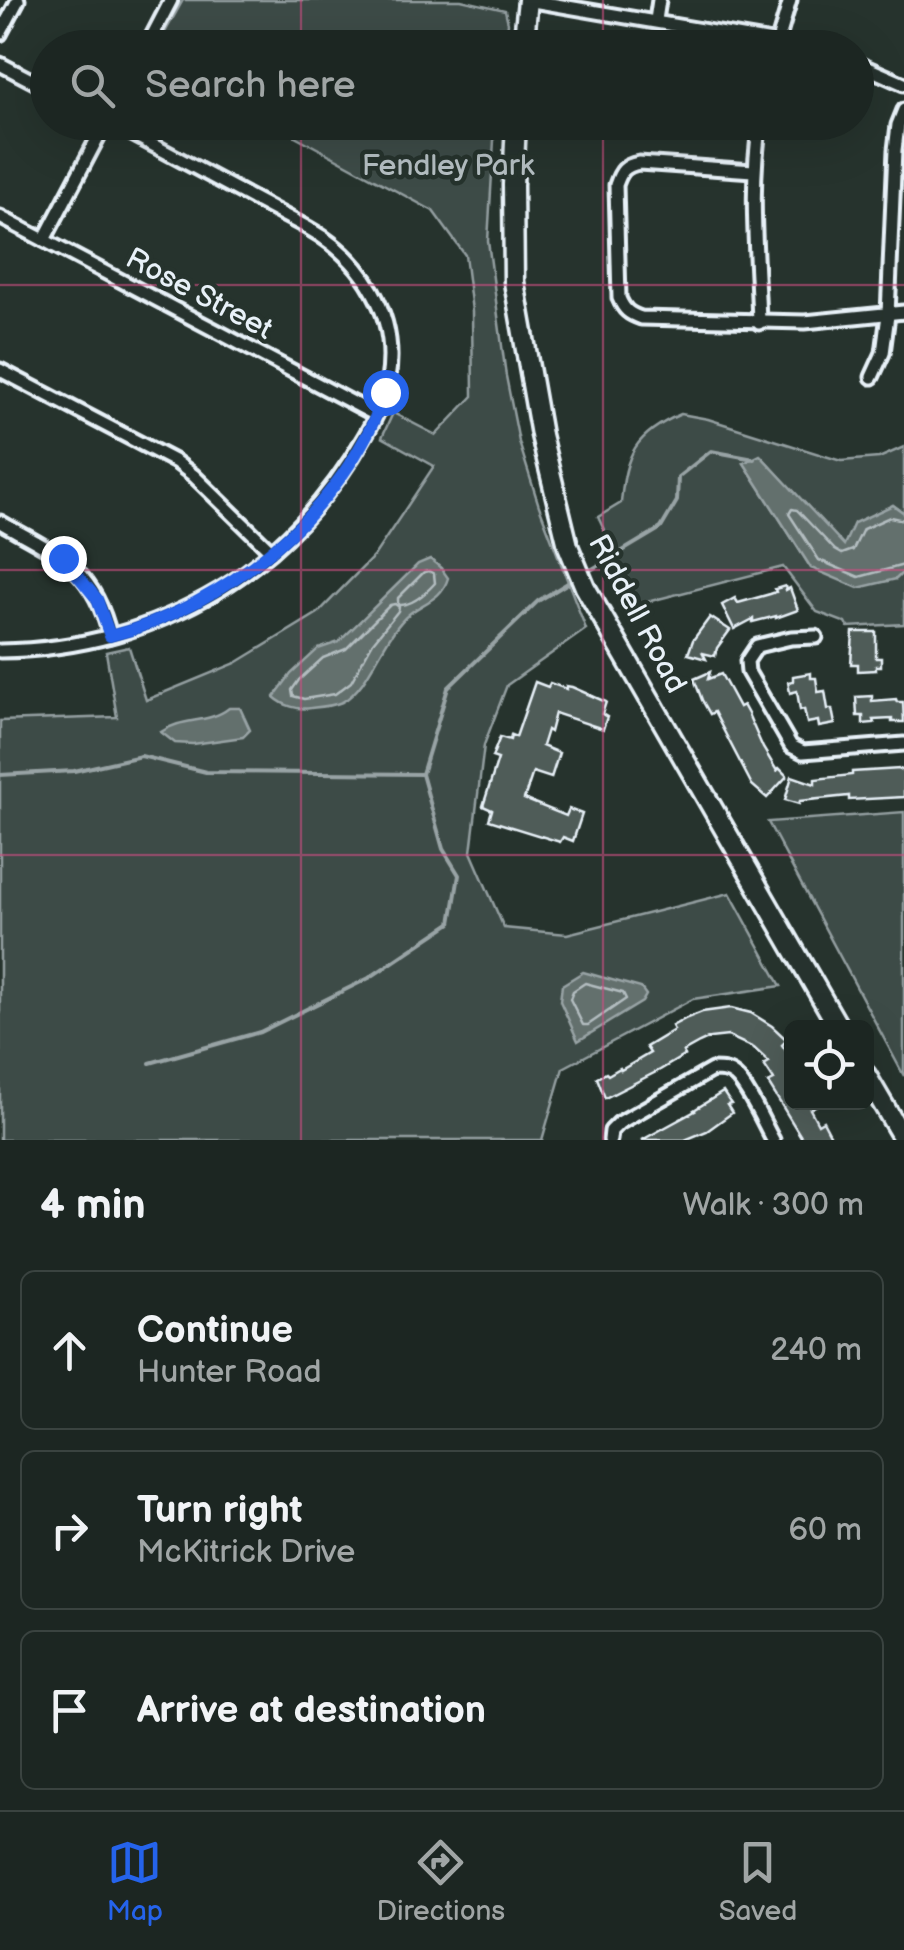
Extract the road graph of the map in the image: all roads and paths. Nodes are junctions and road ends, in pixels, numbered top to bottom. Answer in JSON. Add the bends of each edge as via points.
{"nodes":[{"id":1,"x":18,"y":0,"type":"edge"},
{"id":2,"x":171,"y":0,"type":"edge"},
{"id":3,"x":528,"y":0,"type":"edge"},
{"id":4,"x":659,"y":0,"type":"edge"},
{"id":5,"x":790,"y":0,"type":"edge"},
{"id":6,"x":656,"y":20,"type":"junction"},
{"id":7,"x":155,"y":30,"type":"edge"},
{"id":8,"x":525,"y":30,"type":"edge"},
{"id":9,"x":704,"y":30,"type":"edge"},
{"id":10,"x":781,"y":30,"type":"edge"},
{"id":11,"x":0,"y":34,"type":"edge"},
{"id":12,"x":0,"y":64,"type":"edge"},
{"id":13,"x":874,"y":71,"type":"edge"},
{"id":14,"x":30,"y":80,"type":"edge"},
{"id":15,"x":904,"y":84,"type":"edge"},
{"id":16,"x":904,"y":110,"type":"edge"},
{"id":17,"x":98,"y":140,"type":"edge"},
{"id":18,"x":142,"y":140,"type":"edge"},
{"id":19,"x":515,"y":140,"type":"edge"},
{"id":20,"x":758,"y":140,"type":"edge"},
{"id":21,"x":754,"y":170,"type":"junction"},
{"id":22,"x":0,"y":217,"type":"edge"},
{"id":23,"x":44,"y":240,"type":"junction"},
{"id":24,"x":904,"y":312,"type":"edge"},
{"id":25,"x":888,"y":315,"type":"junction"},
{"id":26,"x":759,"y":322,"type":"junction"},
{"id":27,"x":0,"y":370,"type":"edge"},
{"id":28,"x":872,"y":378,"type":"dead end"},
{"id":29,"x":376,"y":415,"type":"junction"},
{"id":30,"x":0,"y":522,"type":"edge"},
{"id":31,"x":271,"y":551,"type":"junction"},
{"id":32,"x":110,"y":636,"type":"junction"},
{"id":33,"x":816,"y":638,"type":"dead end"},
{"id":34,"x":0,"y":652,"type":"edge"},
{"id":35,"x":904,"y":744,"type":"edge"},
{"id":36,"x":834,"y":1020,"type":"edge"},
{"id":37,"x":874,"y":1089,"type":"edge"},
{"id":38,"x":610,"y":1140,"type":"edge"},
{"id":39,"x":773,"y":1140,"type":"edge"},
{"id":40,"x":904,"y":1140,"type":"edge"}],
"edges":[{"from":1,"to":11,"type":"street"},
{"from":2,"to":7,"type":"street"},
{"from":3,"to":6,"type":"street"},
{"from":3,"to":8,"type":"main road"},
{"from":4,"to":6,"type":"street"},
{"from":5,"to":10,"type":"street"},
{"from":6,"to":9,"type":"street"},
{"from":12,"to":14,"type":"street"},
{"from":13,"to":15,"type":"street"},
{"from":16,"to":25,"type":"street","via":[[894,150]]},
{"from":17,"to":23,"type":"street"},
{"from":18,"to":29,"type":"street","via":[[318,233],[356,264],[379,301],[388,333],[388,379]]},
{"from":19,"to":36,"type":"main road","name":"Riddell Road","via":[[514,282],[568,546],[585,587]]},
{"from":20,"to":21,"type":"street"},
{"from":21,"to":26,"type":"street"},
{"from":21,"to":26,"type":"street","via":[[628,165],[616,185],[616,241],[619,298],[630,315]]},
{"from":22,"to":23,"type":"street","name":"Rose Street"},
{"from":23,"to":29,"type":"street","name":"Rose Street"},
{"from":24,"to":25,"type":"street"},
{"from":25,"to":26,"type":"street"},
{"from":25,"to":28,"type":"street"},
{"from":27,"to":31,"type":"street","via":[[176,462]]},
{"from":29,"to":31,"type":"street","via":[[333,486]]},
{"from":30,"to":32,"type":"street","via":[[63,558],[97,599]]},
{"from":31,"to":32,"type":"street","via":[[202,599]]},
{"from":32,"to":34,"type":"street"},
{"from":33,"to":35,"type":"street","via":[[757,646],[747,661],[791,746],[803,752]]},
{"from":37,"to":40,"type":"main road"},
{"from":38,"to":39,"type":"street","via":[[619,1123],[712,1070],[741,1082]]}]}
